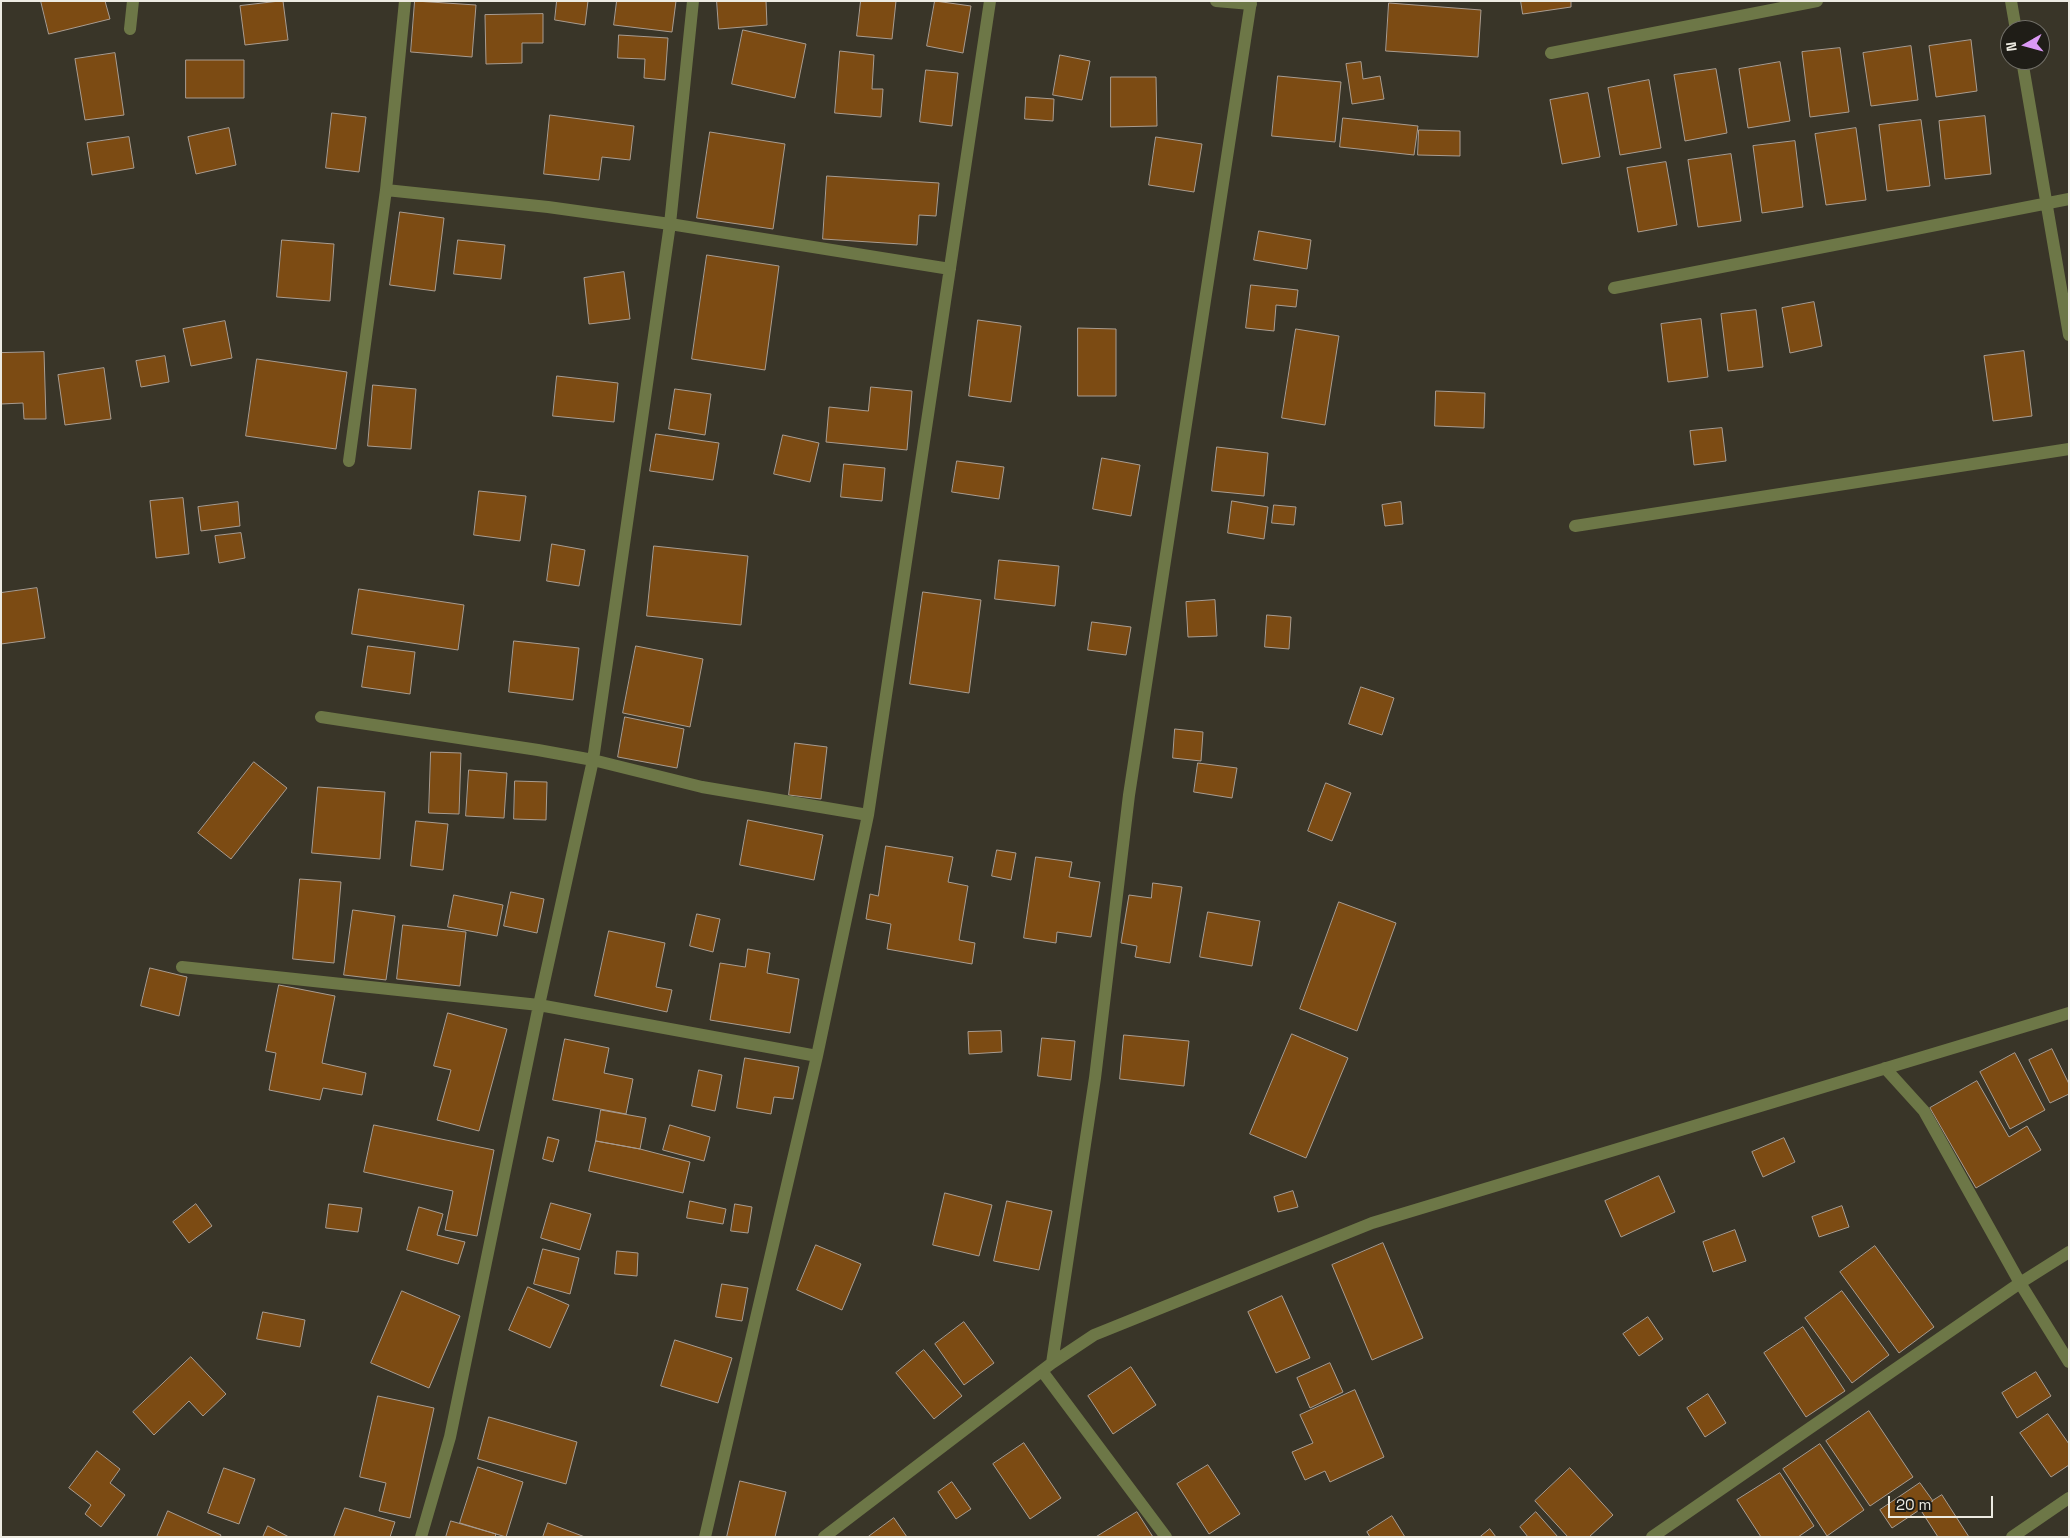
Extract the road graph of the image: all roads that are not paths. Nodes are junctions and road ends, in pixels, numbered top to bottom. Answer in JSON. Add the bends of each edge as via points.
{"nodes":[{"id":1,"x":133,"y":1,"type":"edge"},
{"id":2,"x":405,"y":1,"type":"edge"},
{"id":3,"x":693,"y":1,"type":"edge"},
{"id":4,"x":990,"y":1,"type":"edge"},
{"id":5,"x":1216,"y":1,"type":"edge"},
{"id":6,"x":1817,"y":1,"type":"edge"},
{"id":7,"x":2011,"y":1,"type":"edge"},
{"id":8,"x":1251,"y":3,"type":"edge"},
{"id":9,"x":2014,"y":20,"type":"edge"},
{"id":10,"x":130,"y":29,"type":"dead end"},
{"id":11,"x":1551,"y":53,"type":"dead end"},
{"id":12,"x":2024,"y":70,"type":"edge"},
{"id":13,"x":386,"y":190,"type":"junction"},
{"id":14,"x":2069,"y":199,"type":"edge"},
{"id":15,"x":2046,"y":203,"type":"junction"},
{"id":16,"x":670,"y":224,"type":"junction"},
{"id":17,"x":950,"y":269,"type":"junction"},
{"id":18,"x":1614,"y":288,"type":"dead end"},
{"id":19,"x":2069,"y":335,"type":"edge"},
{"id":20,"x":2069,"y":449,"type":"edge"},
{"id":21,"x":349,"y":461,"type":"dead end"},
{"id":22,"x":1575,"y":526,"type":"dead end"},
{"id":23,"x":321,"y":717,"type":"dead end"},
{"id":24,"x":593,"y":760,"type":"junction"},
{"id":25,"x":868,"y":815,"type":"junction"},
{"id":26,"x":182,"y":967,"type":"dead end"},
{"id":27,"x":539,"y":1005,"type":"junction"},
{"id":28,"x":2069,"y":1013,"type":"edge"},
{"id":29,"x":817,"y":1056,"type":"junction"},
{"id":30,"x":1885,"y":1068,"type":"junction"},
{"id":31,"x":2069,"y":1252,"type":"edge"},
{"id":32,"x":2020,"y":1283,"type":"junction"},
{"id":33,"x":2069,"y":1362,"type":"edge"},
{"id":34,"x":1047,"y":1367,"type":"junction"},
{"id":35,"x":2069,"y":1498,"type":"edge"},
{"id":36,"x":420,"y":1537,"type":"edge"},
{"id":37,"x":706,"y":1537,"type":"edge"},
{"id":38,"x":824,"y":1537,"type":"edge"},
{"id":39,"x":1166,"y":1537,"type":"edge"},
{"id":40,"x":1652,"y":1537,"type":"edge"},
{"id":41,"x":2012,"y":1537,"type":"edge"}],
"edges":[{"from":1,"to":10,"type":"street"},
{"from":2,"to":13,"type":"street"},
{"from":3,"to":16,"type":"street"},
{"from":4,"to":17,"type":"street"},
{"from":5,"to":8,"type":"street"},
{"from":6,"to":11,"type":"street"},
{"from":7,"to":9,"type":"street"},
{"from":8,"to":34,"type":"street","via":[[1130,785],[1095,1078]]},
{"from":12,"to":15,"type":"street"},
{"from":13,"to":16,"type":"street"},
{"from":13,"to":21,"type":"street"},
{"from":14,"to":15,"type":"street"},
{"from":15,"to":18,"type":"street"},
{"from":15,"to":19,"type":"street"},
{"from":16,"to":17,"type":"street"},
{"from":16,"to":24,"type":"street"},
{"from":17,"to":25,"type":"street"},
{"from":20,"to":22,"type":"street"},
{"from":23,"to":24,"type":"street"},
{"from":24,"to":25,"type":"street","via":[[702,787]]},
{"from":24,"to":27,"type":"street"},
{"from":25,"to":29,"type":"street"},
{"from":26,"to":27,"type":"street"},
{"from":27,"to":29,"type":"street"},
{"from":27,"to":36,"type":"street","via":[[450,1437]]},
{"from":28,"to":30,"type":"street"},
{"from":29,"to":37,"type":"street"},
{"from":30,"to":32,"type":"street","via":[[1924,1111]]},
{"from":30,"to":34,"type":"street","via":[[1372,1222],[1094,1335]]},
{"from":31,"to":32,"type":"street"},
{"from":32,"to":33,"type":"street"},
{"from":32,"to":40,"type":"street"},
{"from":34,"to":38,"type":"street"},
{"from":34,"to":39,"type":"street"},
{"from":35,"to":41,"type":"street"}]}
